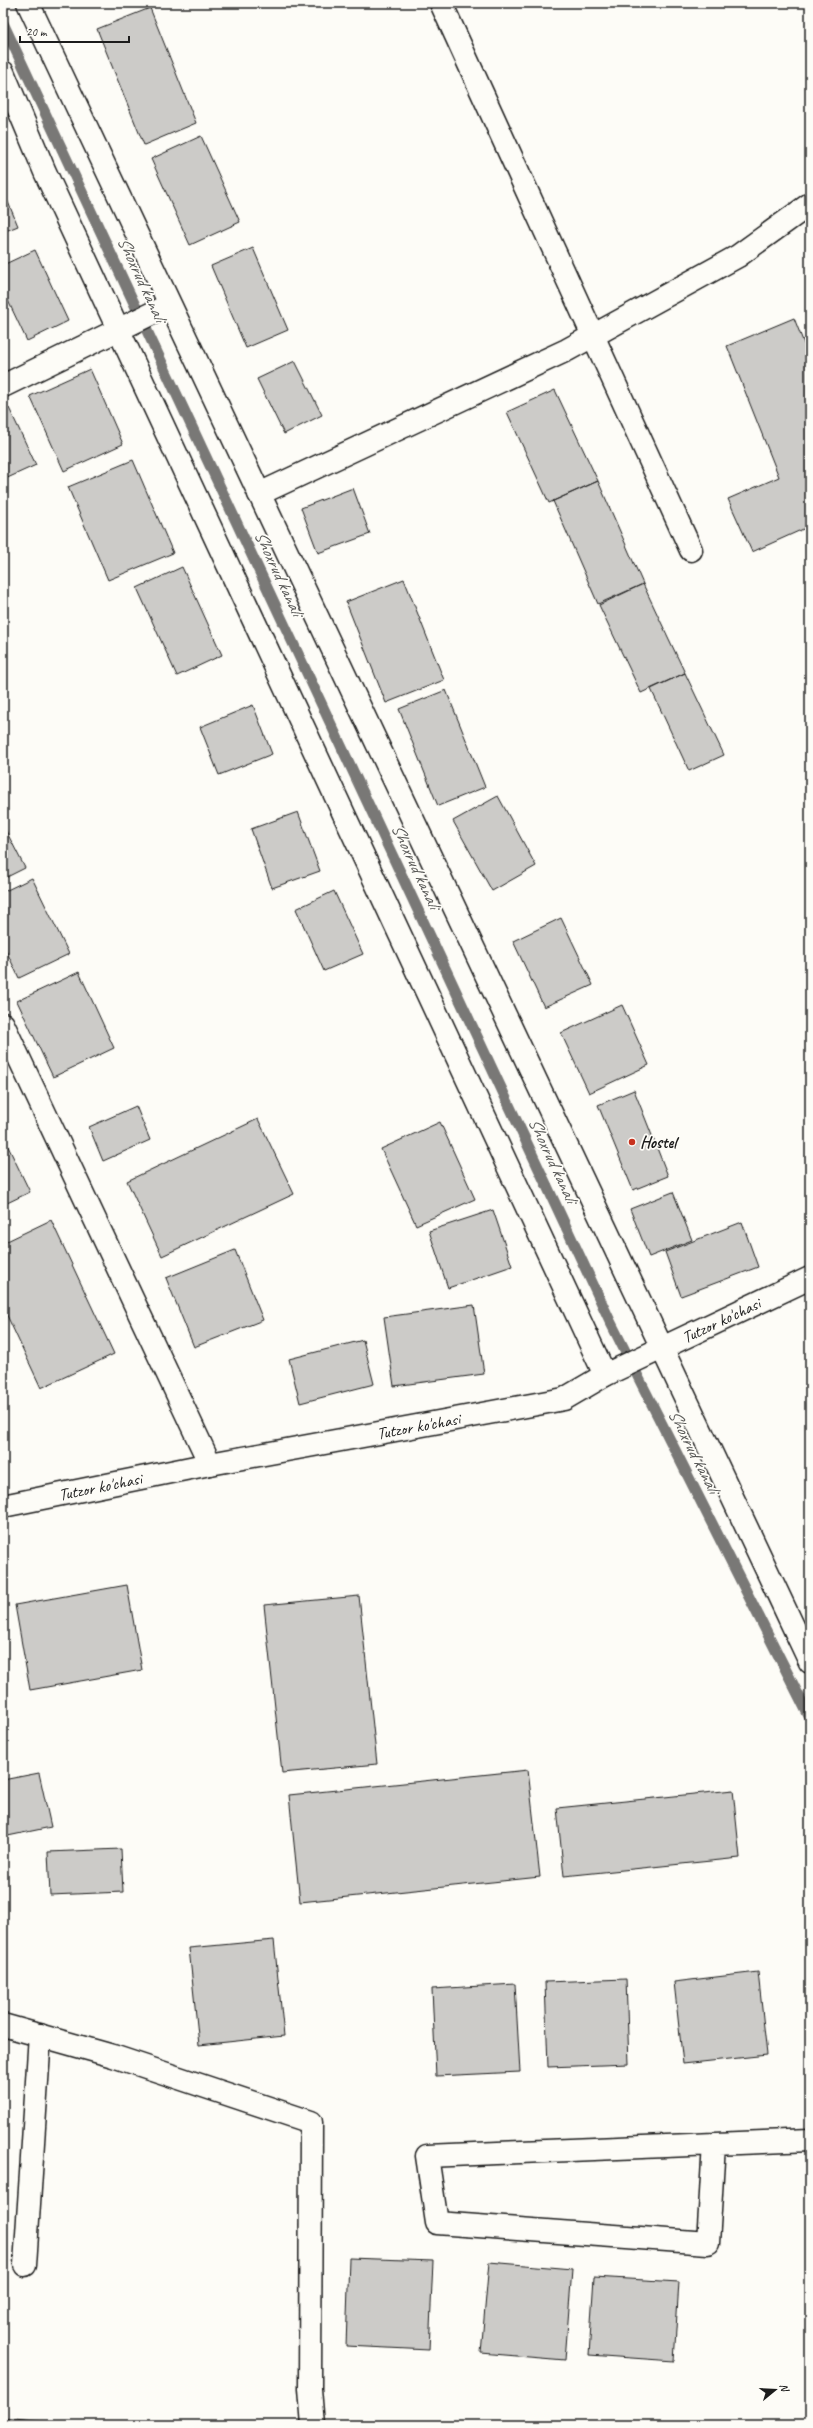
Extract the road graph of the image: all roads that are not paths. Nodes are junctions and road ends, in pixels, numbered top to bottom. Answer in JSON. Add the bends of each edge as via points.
{"nodes":[{"id":1,"x":28,"y":3,"type":"edge"},
{"id":2,"x":441,"y":3,"type":"edge"},
{"id":3,"x":3,"y":72,"type":"edge"},
{"id":4,"x":810,"y":204,"type":"edge"},
{"id":5,"x":169,"y":305,"type":"junction"},
{"id":6,"x":118,"y":330,"type":"junction"},
{"id":7,"x":592,"y":336,"type":"junction"},
{"id":8,"x":3,"y":386,"type":"edge"},
{"id":9,"x":259,"y":494,"type":"junction"},
{"id":10,"x":691,"y":550,"type":"dead end"},
{"id":11,"x":3,"y":1024,"type":"edge"},
{"id":12,"x":810,"y":1278,"type":"edge"},
{"id":13,"x":662,"y":1347,"type":"junction"},
{"id":14,"x":606,"y":1375,"type":"junction"},
{"id":15,"x":210,"y":1464,"type":"junction"},
{"id":16,"x":3,"y":1506,"type":"edge"},
{"id":17,"x":810,"y":1662,"type":"edge"},
{"id":18,"x":3,"y":2025,"type":"edge"},
{"id":19,"x":40,"y":2035,"type":"junction"},
{"id":20,"x":810,"y":2140,"type":"edge"},
{"id":21,"x":714,"y":2144,"type":"junction"},
{"id":22,"x":25,"y":2265,"type":"dead end"},
{"id":23,"x":314,"y":2425,"type":"edge"}],
"edges":[{"from":1,"to":5,"type":"street"},
{"from":2,"to":7,"type":"street"},
{"from":3,"to":6,"type":"street","via":[[45,172]]},
{"from":4,"to":7,"type":"street","via":[[738,256]]},
{"from":5,"to":6,"type":"street"},
{"from":5,"to":9,"type":"street"},
{"from":6,"to":8,"type":"street"},
{"from":6,"to":14,"type":"street"},
{"from":7,"to":9,"type":"street"},
{"from":7,"to":10,"type":"street"},
{"from":9,"to":13,"type":"street"},
{"from":11,"to":15,"type":"street"},
{"from":12,"to":13,"type":"street","name":"Tutzor ko'chasi"},
{"from":13,"to":14,"type":"street","name":"Tutzor ko'chasi"},
{"from":13,"to":17,"type":"street"},
{"from":14,"to":15,"type":"street","name":"Tutzor ko'chasi","via":[[564,1399]]},
{"from":15,"to":16,"type":"street","name":"Tutzor ko'chasi"},
{"from":18,"to":19,"type":"street"},
{"from":19,"to":22,"type":"street"},
{"from":19,"to":23,"type":"street","via":[[113,2056],[311,2122],[310,2388]]},
{"from":20,"to":21,"type":"street"},
{"from":21,"to":21,"type":"street","via":[[427,2156],[437,2223],[708,2243]]}]}
